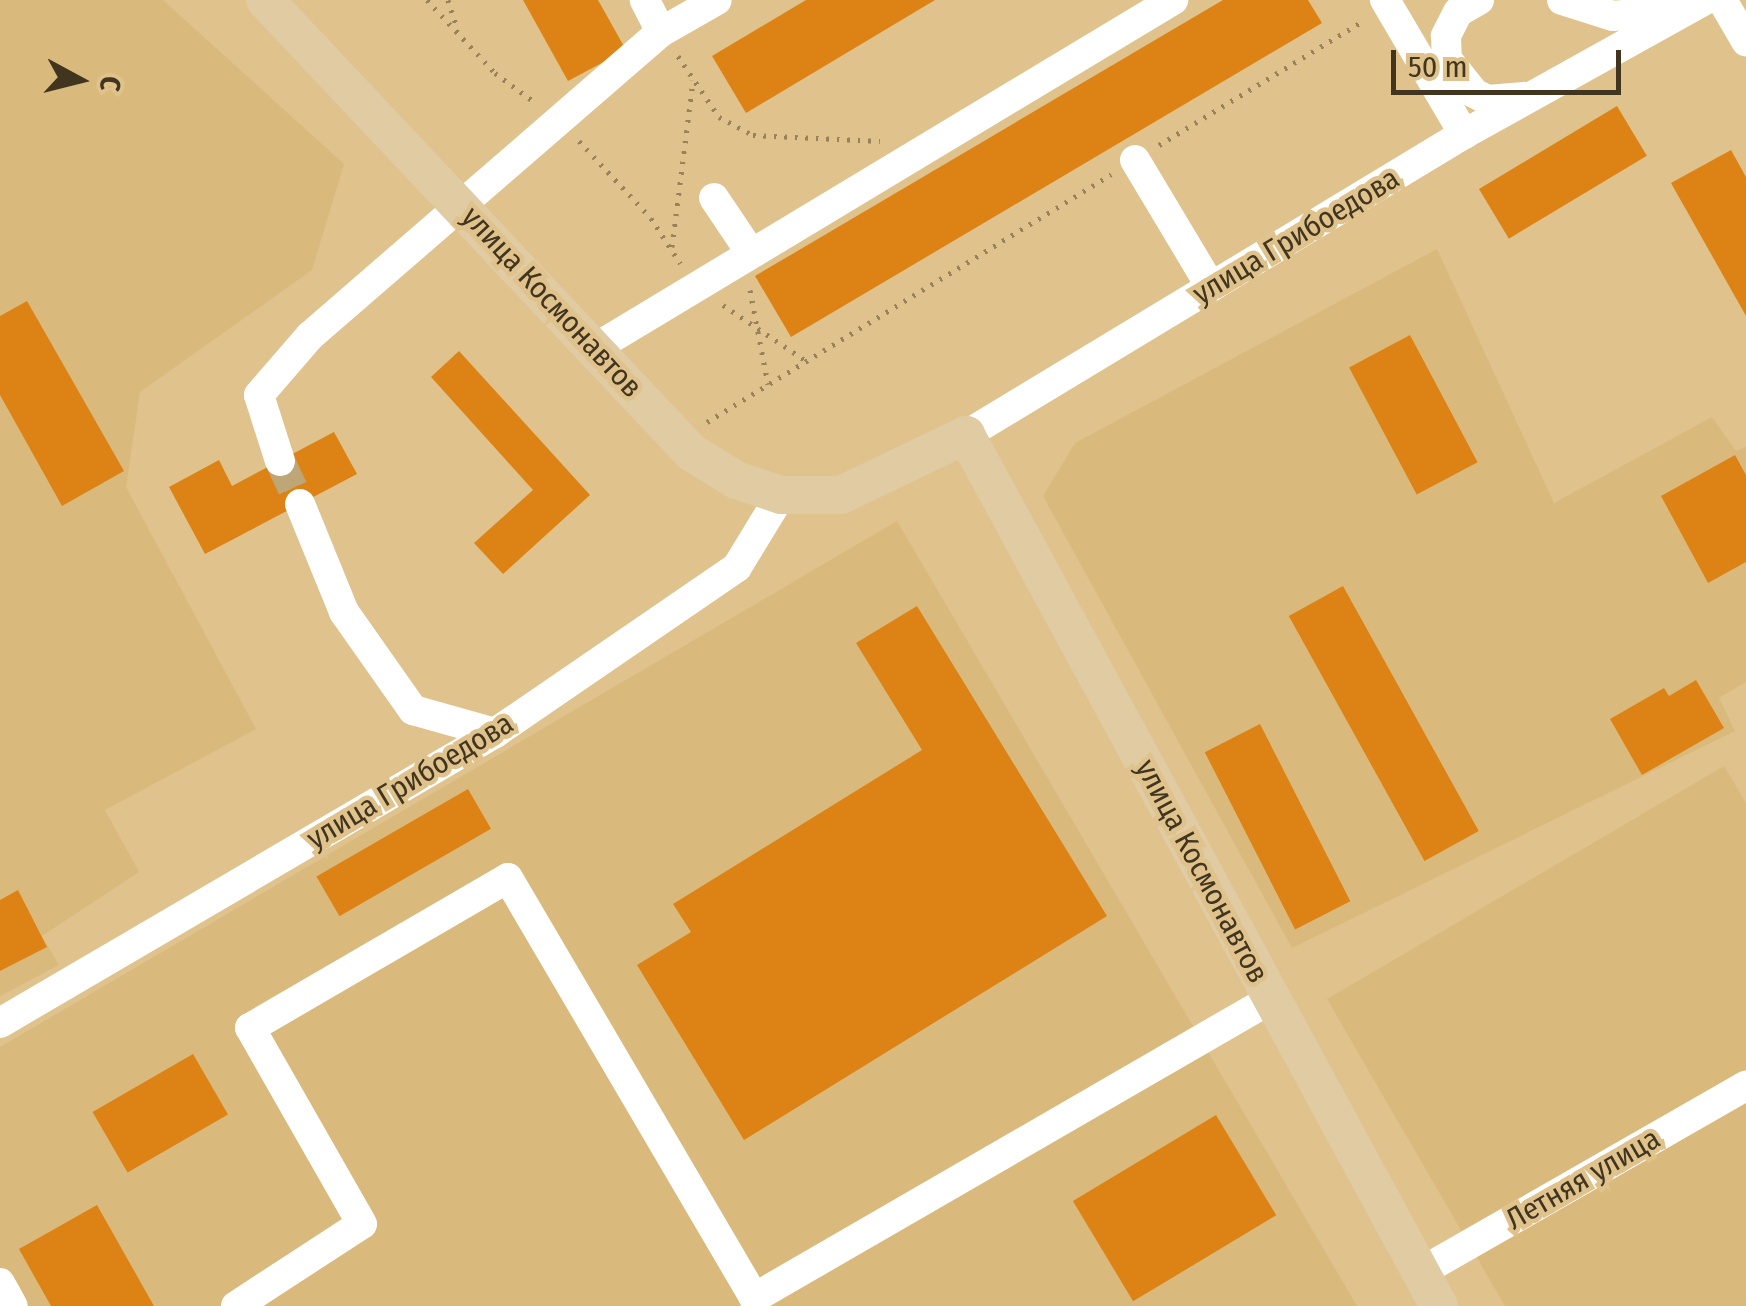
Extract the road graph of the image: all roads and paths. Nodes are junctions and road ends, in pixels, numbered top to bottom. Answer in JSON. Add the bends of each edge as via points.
{"nodes":[{"id":1,"x":265,"y":0,"type":"edge"},
{"id":2,"x":427,"y":0,"type":"edge"},
{"id":3,"x":448,"y":0,"type":"edge"},
{"id":4,"x":646,"y":0,"type":"edge"},
{"id":5,"x":717,"y":0,"type":"edge"},
{"id":6,"x":1173,"y":0,"type":"edge"},
{"id":7,"x":1479,"y":0,"type":"edge"},
{"id":8,"x":1562,"y":0,"type":"edge"},
{"id":9,"x":1701,"y":0,"type":"edge"},
{"id":10,"x":1722,"y":0,"type":"edge"},
{"id":11,"x":1387,"y":3,"type":"edge"},
{"id":12,"x":662,"y":32,"type":"junction"},
{"id":13,"x":459,"y":34,"type":"junction"},
{"id":14,"x":1746,"y":41,"type":"edge"},
{"id":15,"x":693,"y":76,"type":"junction"},
{"id":16,"x":1537,"y":94,"type":"junction"},
{"id":17,"x":558,"y":119,"type":"junction"},
{"id":18,"x":1464,"y":134,"type":"junction"},
{"id":19,"x":928,"y":147,"type":"junction"},
{"id":20,"x":1135,"y":160,"type":"junction"},
{"id":21,"x":714,"y":198,"type":"dead end"},
{"id":22,"x":460,"y":202,"type":"junction"},
{"id":23,"x":672,"y":250,"type":"junction"},
{"id":24,"x":746,"y":256,"type":"junction"},
{"id":25,"x":696,"y":286,"type":"junction"},
{"id":26,"x":1210,"y":287,"type":"junction"},
{"id":27,"x":759,"y":329,"type":"junction"},
{"id":28,"x":595,"y":348,"type":"junction"},
{"id":29,"x":806,"y":361,"type":"junction"},
{"id":30,"x":768,"y":384,"type":"junction"},
{"id":31,"x":966,"y":434,"type":"junction"},
{"id":32,"x":679,"y":439,"type":"junction"},
{"id":33,"x":280,"y":460,"type":"tunnel mouth"},
{"id":34,"x":890,"y":477,"type":"joint"},
{"id":35,"x":782,"y":495,"type":"junction"},
{"id":36,"x":300,"y":504,"type":"tunnel mouth"},
{"id":37,"x":494,"y":732,"type":"junction"},
{"id":38,"x":1272,"y":999,"type":"junction"},
{"id":39,"x":0,"y":1023,"type":"edge"},
{"id":40,"x":1746,"y":1086,"type":"edge"},
{"id":41,"x":1419,"y":1273,"type":"junction"},
{"id":42,"x":0,"y":1283,"type":"edge"},
{"id":43,"x":747,"y":1302,"type":"edge"},
{"id":44,"x":13,"y":1306,"type":"edge"},
{"id":45,"x":236,"y":1306,"type":"edge"},
{"id":46,"x":1439,"y":1306,"type":"edge"}],
"edges":[{"from":1,"to":22,"type":"main road","name":"улица Космонавтов"},
{"from":2,"to":13,"type":"path"},
{"from":3,"to":13,"type":"path"},
{"from":4,"to":12,"type":"street"},
{"from":5,"to":12,"type":"street"},
{"from":6,"to":19,"type":"street"},
{"from":7,"to":16,"type":"street","via":[[1458,12],[1446,36],[1458,79],[1488,100]]},
{"from":8,"to":9,"type":"street","via":[[1637,17]]},
{"from":9,"to":16,"type":"street","name":"улица Грибоедова"},
{"from":10,"to":14,"type":"street"},
{"from":11,"to":18,"type":"street"},
{"from":11,"to":20,"type":"path"},
{"from":12,"to":15,"type":"path"},
{"from":12,"to":17,"type":"street"},
{"from":13,"to":17,"type":"path","via":[[495,73]]},
{"from":15,"to":19,"type":"path","via":[[720,117],[752,135]]},
{"from":15,"to":23,"type":"path"},
{"from":16,"to":18,"type":"street","name":"улица Грибоедова"},
{"from":17,"to":22,"type":"street"},
{"from":17,"to":23,"type":"path"},
{"from":18,"to":26,"type":"street","name":"улица Грибоедова"},
{"from":19,"to":24,"type":"street"},
{"from":20,"to":26,"type":"street"},
{"from":20,"to":29,"type":"path"},
{"from":21,"to":24,"type":"street"},
{"from":22,"to":28,"type":"main road","name":"улица Космонавтов"},
{"from":22,"to":33,"type":"street","via":[[310,336],[259,395]]},
{"from":23,"to":25,"type":"path"},
{"from":24,"to":25,"type":"street"},
{"from":24,"to":27,"type":"path"},
{"from":25,"to":27,"type":"path"},
{"from":25,"to":28,"type":"street"},
{"from":26,"to":31,"type":"street","name":"улица Грибоедова"},
{"from":27,"to":29,"type":"path"},
{"from":27,"to":30,"type":"path"},
{"from":28,"to":32,"type":"main road","name":"улица Космонавтов"},
{"from":29,"to":30,"type":"path"},
{"from":30,"to":32,"type":"path"},
{"from":31,"to":34,"type":"main road","name":"улица Грибоедова"},
{"from":31,"to":38,"type":"main road","name":"улица Космонавтов"},
{"from":32,"to":35,"type":"main road","name":"улица Космонавтов","via":[[736,480]]},
{"from":34,"to":35,"type":"main road","name":"улица Космонавтов","via":[[841,495]]},
{"from":35,"to":37,"type":"street","name":"улица Грибоедова","via":[[737,567]]},
{"from":36,"to":37,"type":"street","via":[[344,612],[413,710]]},
{"from":37,"to":39,"type":"street","name":"улица Грибоедова"},
{"from":38,"to":41,"type":"main road","name":"улица Космонавтов"},
{"from":38,"to":43,"type":"street"},
{"from":40,"to":41,"type":"street","name":"Летняя улица"},
{"from":41,"to":46,"type":"main road","name":"улица Космонавтов"},
{"from":42,"to":44,"type":"street"},
{"from":43,"to":45,"type":"street","via":[[508,878],[250,1028],[362,1224]]}]}
